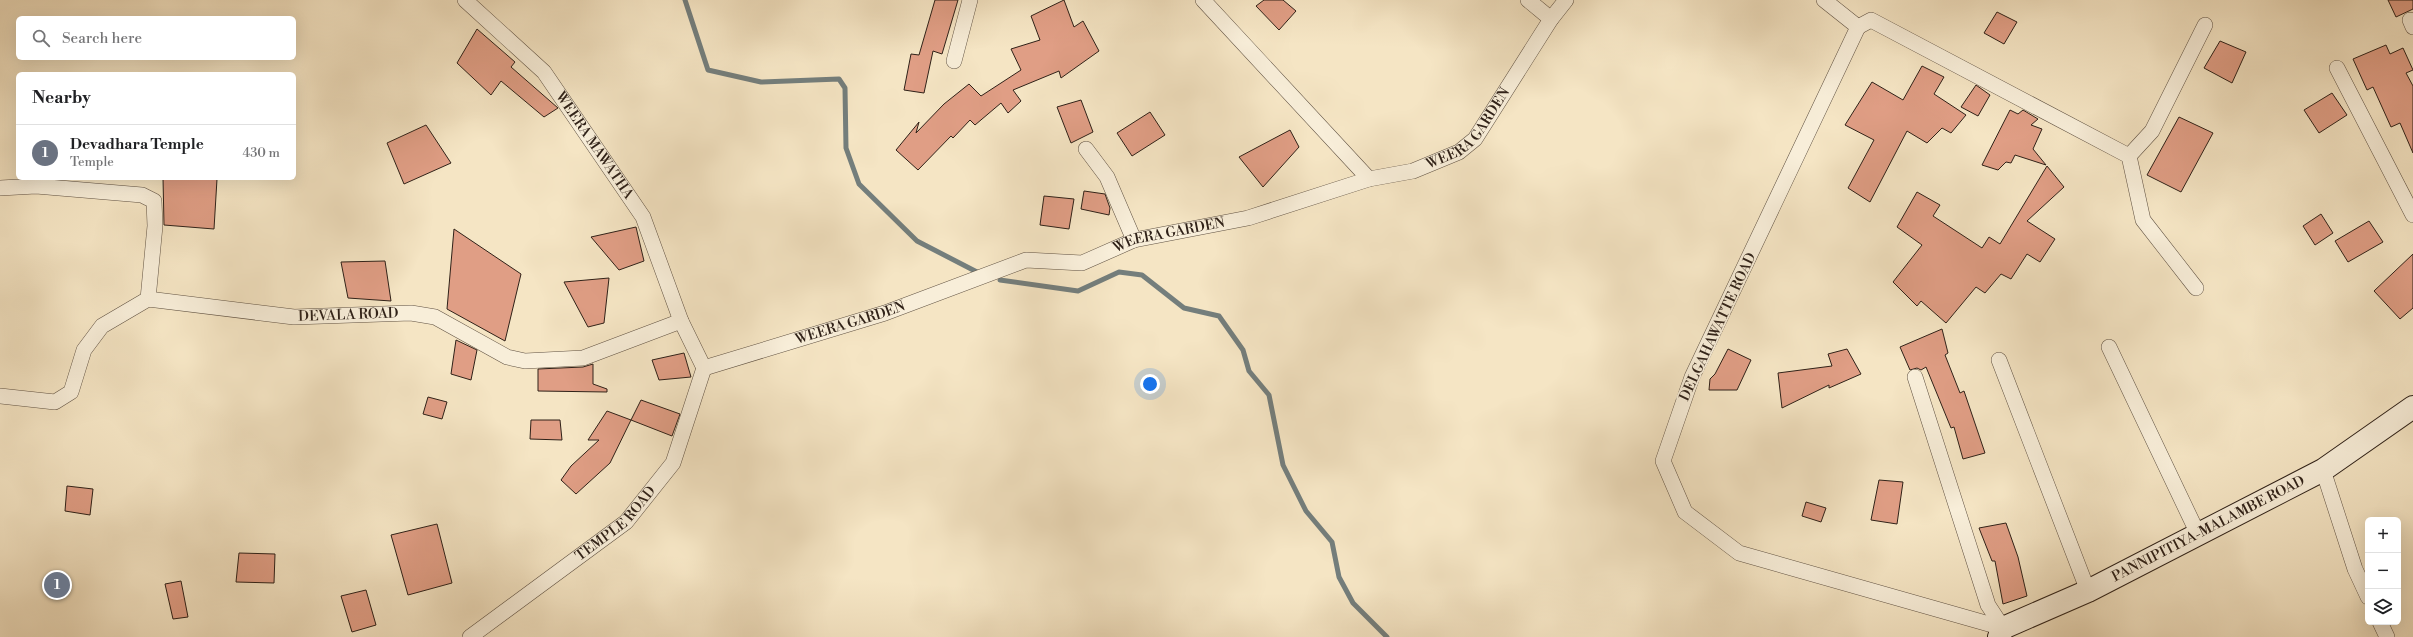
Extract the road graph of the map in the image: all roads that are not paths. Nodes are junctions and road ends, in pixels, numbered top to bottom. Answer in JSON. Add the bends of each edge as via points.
{"nodes":[{"id":1,"x":465,"y":0,"type":"edge"},
{"id":2,"x":970,"y":0,"type":"edge"},
{"id":3,"x":1203,"y":0,"type":"edge"},
{"id":4,"x":1528,"y":0,"type":"edge"},
{"id":5,"x":1566,"y":0,"type":"edge"},
{"id":6,"x":1824,"y":0,"type":"edge"},
{"id":7,"x":1551,"y":19,"type":"junction"},
{"id":8,"x":2205,"y":25,"type":"dead end"},
{"id":9,"x":1858,"y":27,"type":"junction"},
{"id":10,"x":954,"y":61,"type":"dead end"},
{"id":11,"x":2337,"y":68,"type":"dead end"},
{"id":12,"x":1086,"y":150,"type":"dead end"},
{"id":13,"x":2129,"y":156,"type":"junction"},
{"id":14,"x":1369,"y":180,"type":"junction"},
{"id":15,"x":0,"y":188,"type":"edge"},
{"id":16,"x":2413,"y":215,"type":"edge"},
{"id":17,"x":1134,"y":240,"type":"junction"},
{"id":18,"x":2196,"y":288,"type":"dead end"},
{"id":19,"x":148,"y":299,"type":"junction"},
{"id":20,"x":681,"y":321,"type":"junction"},
{"id":21,"x":2109,"y":348,"type":"dead end"},
{"id":22,"x":1998,"y":360,"type":"dead end"},
{"id":23,"x":704,"y":368,"type":"junction"},
{"id":24,"x":1915,"y":377,"type":"dead end"},
{"id":25,"x":0,"y":396,"type":"edge"},
{"id":26,"x":2413,"y":407,"type":"edge"},
{"id":27,"x":2323,"y":470,"type":"junction"},
{"id":28,"x":2198,"y":534,"type":"junction"},
{"id":29,"x":2088,"y":591,"type":"junction"},
{"id":30,"x":2365,"y":591,"type":"edge"},
{"id":31,"x":2381,"y":625,"type":"edge"},
{"id":32,"x":2001,"y":633,"type":"edge"},
{"id":33,"x":470,"y":637,"type":"edge"},
{"id":34,"x":2387,"y":637,"type":"edge"}],
"edges":[{"from":1,"to":20,"type":"street","name":"WEERA MAWATHA","via":[[544,72],[643,217]]},
{"from":2,"to":10,"type":"street"},
{"from":3,"to":14,"type":"street"},
{"from":4,"to":7,"type":"street"},
{"from":5,"to":7,"type":"street","name":"WEERA GARDEN"},
{"from":6,"to":9,"type":"street"},
{"from":7,"to":14,"type":"street","name":"WEERA GARDEN","via":[[1475,139],[1459,152],[1413,171]]},
{"from":8,"to":13,"type":"street","via":[[2152,131]]},
{"from":9,"to":13,"type":"street","via":[[1871,20]]},
{"from":9,"to":32,"type":"street","name":"DELGAHAWATTE ROAD","via":[[1692,377],[1663,461],[1685,512],[1739,553]]},
{"from":11,"to":16,"type":"street"},
{"from":12,"to":17,"type":"street","via":[[1107,177]]},
{"from":13,"to":18,"type":"street","via":[[2143,220]]},
{"from":14,"to":17,"type":"street","name":"WEERA GARDEN","via":[[1248,218]]},
{"from":15,"to":19,"type":"street","via":[[36,186],[142,195],[154,201],[155,226]]},
{"from":17,"to":23,"type":"street","name":"WEERA GARDEN","via":[[1082,263],[1026,260],[885,312]]},
{"from":19,"to":20,"type":"street","name":"DEVALA ROAD","via":[[294,317],[411,313],[435,317],[507,357],[525,361],[584,358]]},
{"from":19,"to":25,"type":"street","via":[[102,326],[84,350],[71,392],[55,402]]},
{"from":20,"to":23,"type":"street"},
{"from":21,"to":28,"type":"street"},
{"from":22,"to":29,"type":"street"},
{"from":23,"to":33,"type":"street","name":"TEMPLE ROAD","via":[[673,463],[626,522]]},
{"from":24,"to":32,"type":"street","via":[[1988,605]]},
{"from":26,"to":27,"type":"street","name":"PANNIPITIYA-MALAMBE ROAD"},
{"from":27,"to":28,"type":"street","name":"PANNIPITIYA-MALAMBE ROAD"},
{"from":27,"to":30,"type":"street","via":[[2355,569]]},
{"from":28,"to":29,"type":"street","name":"PANNIPITIYA-MALAMBE ROAD"},
{"from":29,"to":32,"type":"street","name":"PANNIPITIYA-MALAMBE ROAD"},
{"from":31,"to":34,"type":"street"}]}
